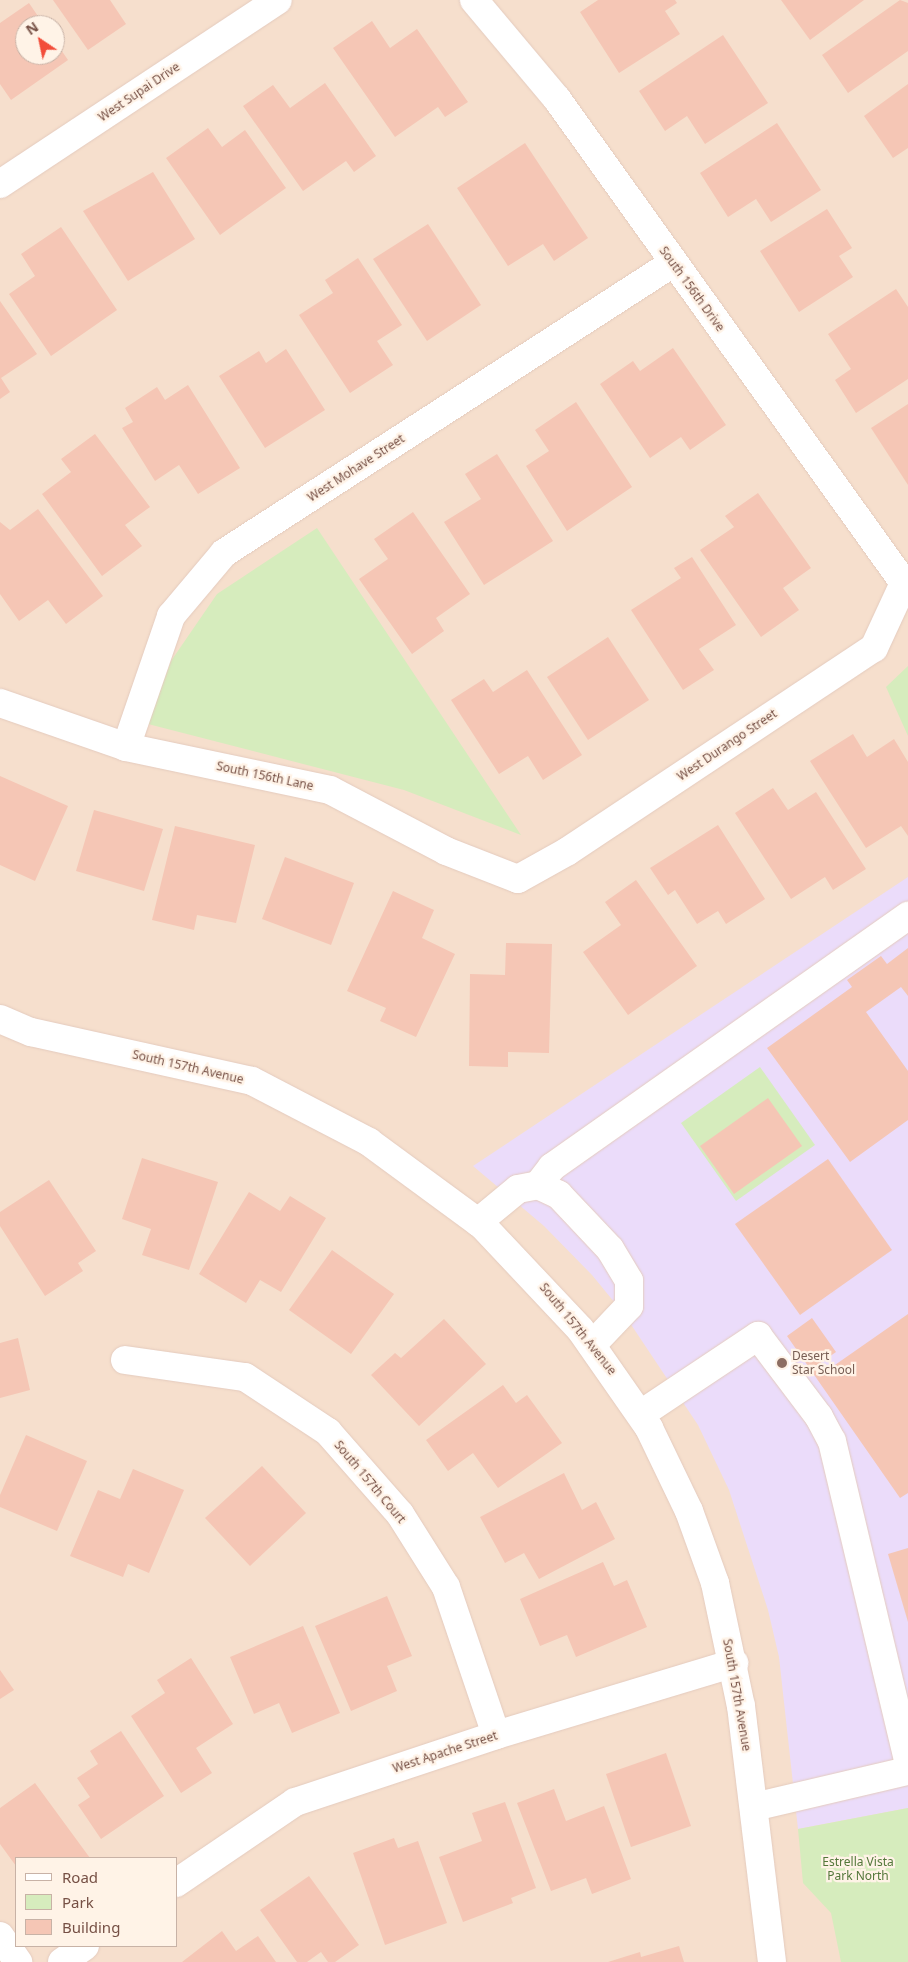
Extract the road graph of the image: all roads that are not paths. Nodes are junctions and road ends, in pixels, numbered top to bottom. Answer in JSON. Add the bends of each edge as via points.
{"nodes":[{"id":1,"x":278,"y":0,"type":"edge"},
{"id":2,"x":474,"y":0,"type":"edge"},
{"id":3,"x":0,"y":184,"type":"edge"},
{"id":4,"x":673,"y":263,"type":"junction"},
{"id":5,"x":904,"y":583,"type":"joint"},
{"id":6,"x":0,"y":703,"type":"edge"},
{"id":7,"x":126,"y":747,"type":"junction"},
{"id":8,"x":518,"y":879,"type":"joint"},
{"id":9,"x":908,"y":916,"type":"edge"},
{"id":10,"x":0,"y":1019,"type":"edge"},
{"id":11,"x":538,"y":1185,"type":"junction"},
{"id":12,"x":478,"y":1222,"type":"junction"},
{"id":13,"x":592,"y":1345,"type":"junction"},
{"id":14,"x":125,"y":1360,"type":"dead end"},
{"id":15,"x":641,"y":1414,"type":"junction"},
{"id":16,"x":734,"y":1663,"type":"junction"},
{"id":17,"x":496,"y":1735,"type":"junction"},
{"id":18,"x":908,"y":1760,"type":"edge"},
{"id":19,"x":908,"y":1771,"type":"edge"},
{"id":20,"x":754,"y":1807,"type":"junction"},
{"id":21,"x":178,"y":1882,"type":"edge"},
{"id":22,"x":0,"y":1936,"type":"edge"},
{"id":23,"x":84,"y":1947,"type":"edge"},
{"id":24,"x":18,"y":1962,"type":"edge"},
{"id":25,"x":62,"y":1962,"type":"edge"},
{"id":26,"x":772,"y":1962,"type":"edge"}],
"edges":[{"from":1,"to":3,"type":"street","name":"West Supai Drive"},
{"from":2,"to":4,"type":"street","name":"South 156th Drive","via":[[557,99]]},
{"from":4,"to":5,"type":"street","name":"South 156th Drive"},
{"from":4,"to":7,"type":"street","name":"West Mohave Street","via":[[224,553],[172,616]]},
{"from":5,"to":8,"type":"street","name":"West Durango Street","via":[[874,648]]},
{"from":6,"to":7,"type":"street","name":"South 156th Lane"},
{"from":7,"to":8,"type":"street","name":"South 156th Lane","via":[[330,790],[446,851]]},
{"from":9,"to":11,"type":"street","via":[[552,1167]]},
{"from":10,"to":12,"type":"street","name":"South 157th Avenue","via":[[31,1032],[252,1081],[369,1142]]},
{"from":11,"to":12,"type":"street","via":[[518,1189]]},
{"from":11,"to":13,"type":"street","via":[[559,1196],[610,1249],[629,1281],[629,1306]]},
{"from":12,"to":13,"type":"street","name":"South 157th Avenue","via":[[536,1278]]},
{"from":13,"to":15,"type":"street","name":"South 157th Avenue"},
{"from":14,"to":17,"type":"street","name":"South 157th Court","via":[[246,1377],[328,1432],[400,1514],[446,1587]]},
{"from":15,"to":16,"type":"street","name":"South 157th Avenue","via":[[689,1511],[715,1584]]},
{"from":15,"to":18,"type":"street","via":[[758,1336],[819,1417],[832,1441]]},
{"from":16,"to":17,"type":"street","name":"West Apache Street"},
{"from":16,"to":20,"type":"street","name":"South 157th Avenue"},
{"from":17,"to":21,"type":"street","name":"West Apache Street","via":[[295,1802]]},
{"from":19,"to":20,"type":"street"},
{"from":20,"to":26,"type":"street","name":"South 157th Avenue"},
{"from":22,"to":24,"type":"street"},
{"from":23,"to":25,"type":"street"}]}
